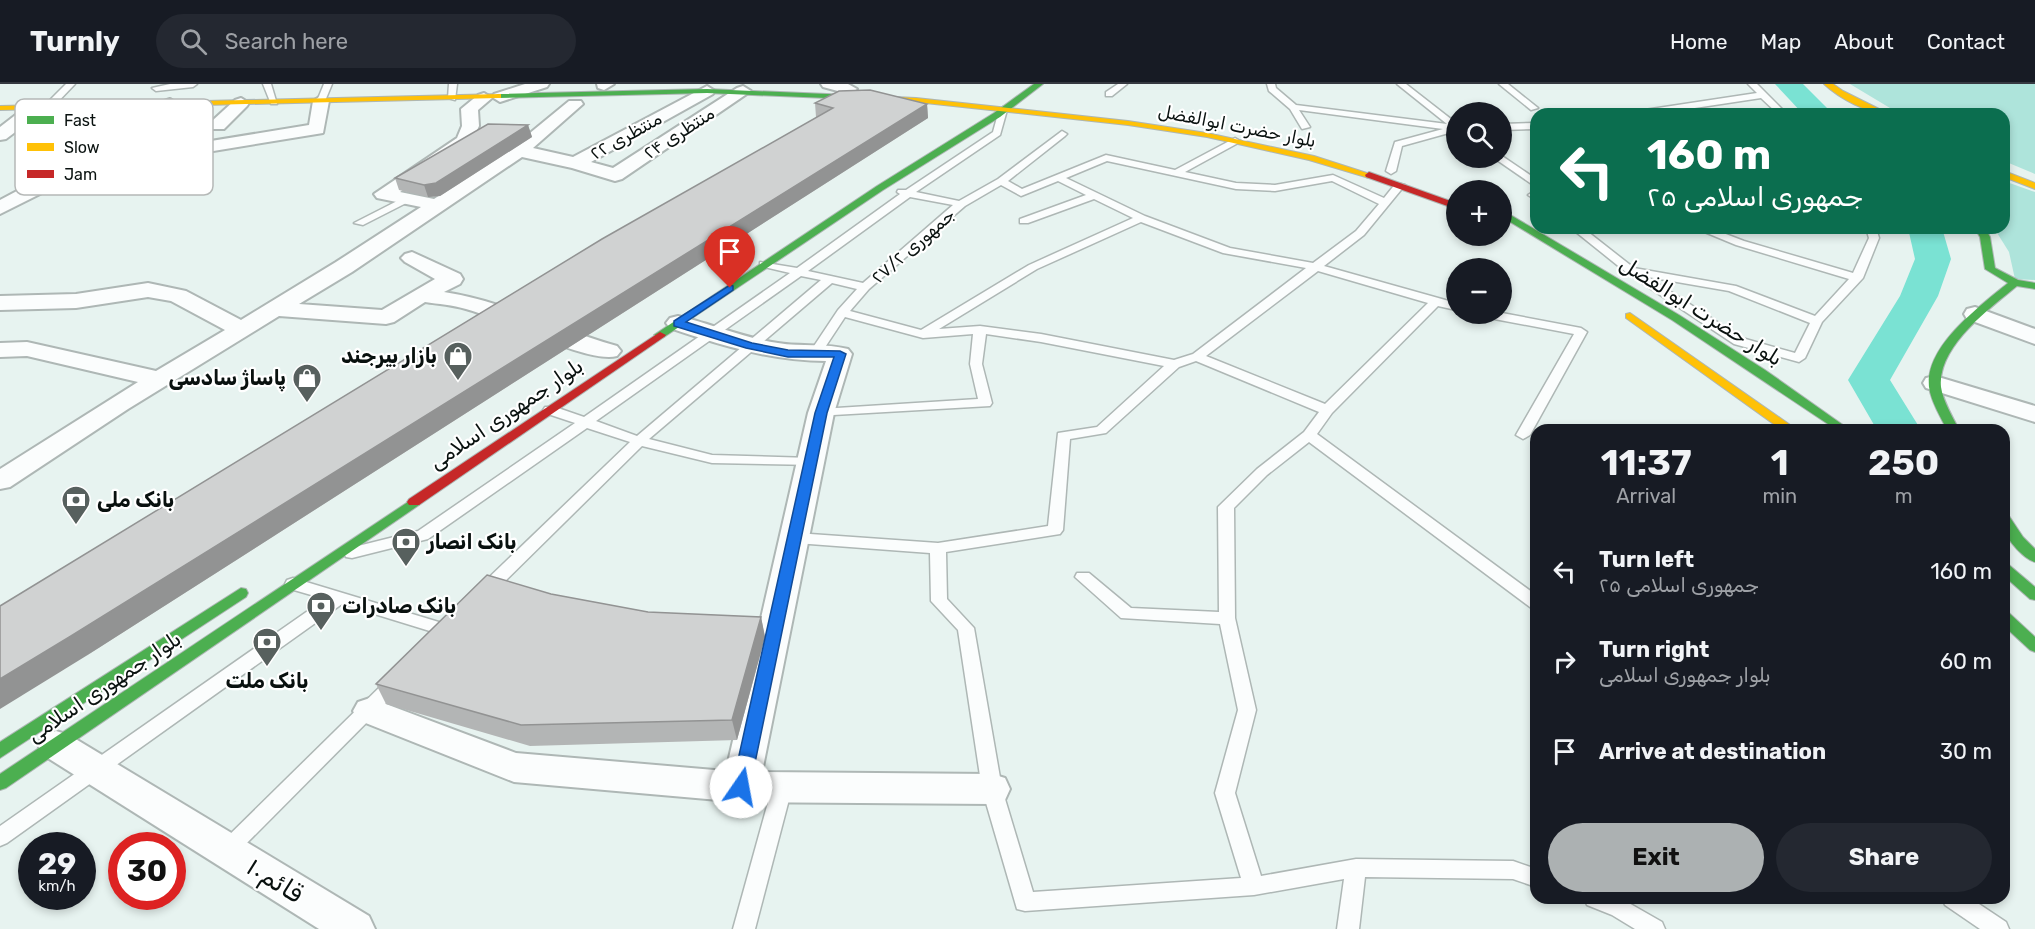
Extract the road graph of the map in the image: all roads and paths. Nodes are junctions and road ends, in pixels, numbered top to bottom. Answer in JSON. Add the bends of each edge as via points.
{"nodes":[{"id":1,"x":71,"y":84,"type":"edge"},
{"id":2,"x":193,"y":84,"type":"edge"},
{"id":3,"x":267,"y":84,"type":"edge"},
{"id":4,"x":328,"y":84,"type":"edge"},
{"id":5,"x":453,"y":84,"type":"edge"},
{"id":6,"x":541,"y":84,"type":"edge"},
{"id":7,"x":829,"y":84,"type":"edge"},
{"id":8,"x":1017,"y":84,"type":"edge"},
{"id":9,"x":1039,"y":84,"type":"edge"},
{"id":10,"x":1123,"y":84,"type":"edge"},
{"id":11,"x":1271,"y":84,"type":"edge"},
{"id":12,"x":1401,"y":84,"type":"edge"},
{"id":13,"x":1503,"y":84,"type":"edge"},
{"id":14,"x":1752,"y":84,"type":"edge"},
{"id":15,"x":1828,"y":84,"type":"edge"},
{"id":16,"x":158,"y":86,"type":"edge"},
{"id":17,"x":701,"y":88,"type":"edge"},
{"id":18,"x":1813,"y":88,"type":"dead end"},
{"id":19,"x":743,"y":89,"type":"edge"},
{"id":20,"x":849,"y":89,"type":"junction"},
{"id":21,"x":1109,"y":94,"type":"dead end"},
{"id":22,"x":1763,"y":95,"type":"junction"},
{"id":23,"x":492,"y":97,"type":"junction"},
{"id":24,"x":452,"y":98,"type":"junction"},
{"id":25,"x":52,"y":99,"type":"edge"},
{"id":26,"x":146,"y":99,"type":"edge"},
{"id":27,"x":916,"y":100,"type":"junction"},
{"id":28,"x":321,"y":101,"type":"junction"},
{"id":29,"x":1016,"y":101,"type":"junction"},
{"id":30,"x":274,"y":102,"type":"junction"},
{"id":31,"x":213,"y":103,"type":"edge"},
{"id":32,"x":241,"y":103,"type":"junction"},
{"id":33,"x":575,"y":104,"type":"dead end"},
{"id":34,"x":1001,"y":104,"type":"junction"},
{"id":35,"x":1293,"y":107,"type":"junction"},
{"id":36,"x":0,"y":108,"type":"edge"},
{"id":37,"x":15,"y":108,"type":"edge"},
{"id":38,"x":985,"y":108,"type":"junction"},
{"id":39,"x":1534,"y":108,"type":"dead end"},
{"id":40,"x":1677,"y":108,"type":"edge"},
{"id":41,"x":1777,"y":108,"type":"edge"},
{"id":42,"x":1854,"y":108,"type":"edge"},
{"id":43,"x":1872,"y":108,"type":"edge"},
{"id":44,"x":938,"y":115,"type":"dead end"},
{"id":45,"x":1446,"y":120,"type":"edge"},
{"id":46,"x":15,"y":125,"type":"edge"},
{"id":47,"x":218,"y":125,"type":"dead end"},
{"id":48,"x":1530,"y":126,"type":"edge"},
{"id":49,"x":1305,"y":127,"type":"dead end"},
{"id":50,"x":1446,"y":127,"type":"edge"},
{"id":51,"x":1512,"y":127,"type":"edge"},
{"id":52,"x":1446,"y":131,"type":"edge"},
{"id":53,"x":1062,"y":134,"type":"dead end"},
{"id":54,"x":0,"y":135,"type":"edge"},
{"id":55,"x":1235,"y":141,"type":"junction"},
{"id":56,"x":213,"y":146,"type":"edge"},
{"id":57,"x":519,"y":151,"type":"junction"},
{"id":58,"x":576,"y":163,"type":"junction"},
{"id":59,"x":1512,"y":167,"type":"edge"},
{"id":60,"x":1391,"y":171,"type":"junction"},
{"id":61,"x":1176,"y":173,"type":"junction"},
{"id":62,"x":2010,"y":176,"type":"edge"},
{"id":63,"x":1059,"y":178,"type":"junction"},
{"id":64,"x":1530,"y":180,"type":"edge"},
{"id":65,"x":1001,"y":181,"type":"junction"},
{"id":66,"x":1400,"y":185,"type":"junction"},
{"id":67,"x":2010,"y":186,"type":"edge"},
{"id":68,"x":2035,"y":186,"type":"edge"},
{"id":69,"x":880,"y":188,"type":"junction"},
{"id":70,"x":1446,"y":190,"type":"edge"},
{"id":71,"x":2035,"y":190,"type":"edge"},
{"id":72,"x":908,"y":193,"type":"junction"},
{"id":73,"x":24,"y":195,"type":"edge"},
{"id":74,"x":1095,"y":195,"type":"junction"},
{"id":75,"x":409,"y":199,"type":"junction"},
{"id":76,"x":1446,"y":202,"type":"edge"},
{"id":77,"x":1386,"y":203,"type":"junction"},
{"id":78,"x":961,"y":204,"type":"junction"},
{"id":79,"x":437,"y":205,"type":"junction"},
{"id":80,"x":0,"y":208,"type":"edge"},
{"id":81,"x":1141,"y":218,"type":"junction"},
{"id":82,"x":1512,"y":219,"type":"edge"},
{"id":83,"x":1024,"y":221,"type":"dead end"},
{"id":84,"x":358,"y":223,"type":"dead end"},
{"id":85,"x":1530,"y":229,"type":"edge"},
{"id":86,"x":1538,"y":234,"type":"edge"},
{"id":87,"x":1584,"y":234,"type":"edge"},
{"id":88,"x":1716,"y":234,"type":"edge"},
{"id":89,"x":1873,"y":234,"type":"edge"},
{"id":90,"x":1983,"y":234,"type":"edge"},
{"id":91,"x":412,"y":258,"type":"dead end"},
{"id":92,"x":747,"y":260,"type":"dead end"},
{"id":93,"x":764,"y":264,"type":"junction"},
{"id":94,"x":1317,"y":267,"type":"junction"},
{"id":95,"x":1631,"y":271,"type":"junction"},
{"id":96,"x":800,"y":273,"type":"junction"},
{"id":97,"x":1857,"y":278,"type":"junction"},
{"id":98,"x":828,"y":280,"type":"junction"},
{"id":99,"x":2015,"y":283,"type":"junction"},
{"id":100,"x":2035,"y":286,"type":"edge"},
{"id":101,"x":865,"y":287,"type":"junction"},
{"id":102,"x":421,"y":295,"type":"junction"},
{"id":103,"x":1435,"y":302,"type":"junction"},
{"id":104,"x":0,"y":303,"type":"edge"},
{"id":105,"x":1446,"y":305,"type":"edge"},
{"id":106,"x":1619,"y":308,"type":"dead end"},
{"id":107,"x":276,"y":309,"type":"junction"},
{"id":108,"x":842,"y":313,"type":"junction"},
{"id":109,"x":1975,"y":314,"type":"junction"},
{"id":110,"x":1512,"y":318,"type":"edge"},
{"id":111,"x":1817,"y":321,"type":"junction"},
{"id":112,"x":678,"y":323,"type":"junction"},
{"id":113,"x":241,"y":329,"type":"junction"},
{"id":114,"x":980,"y":330,"type":"junction"},
{"id":115,"x":713,"y":334,"type":"junction"},
{"id":116,"x":923,"y":334,"type":"junction"},
{"id":117,"x":2035,"y":337,"type":"edge"},
{"id":118,"x":750,"y":346,"type":"junction"},
{"id":119,"x":0,"y":350,"type":"edge"},
{"id":120,"x":606,"y":353,"type":"dead end"},
{"id":121,"x":827,"y":354,"type":"junction"},
{"id":122,"x":1197,"y":357,"type":"junction"},
{"id":123,"x":1174,"y":364,"type":"junction"},
{"id":124,"x":160,"y":379,"type":"junction"},
{"id":125,"x":1935,"y":384,"type":"junction"},
{"id":126,"x":550,"y":410,"type":"junction"},
{"id":127,"x":1327,"y":410,"type":"junction"},
{"id":128,"x":821,"y":413,"type":"junction"},
{"id":129,"x":2035,"y":414,"type":"edge"},
{"id":130,"x":587,"y":423,"type":"junction"},
{"id":131,"x":1781,"y":424,"type":"edge"},
{"id":132,"x":1836,"y":424,"type":"edge"},
{"id":133,"x":1951,"y":424,"type":"edge"},
{"id":134,"x":1309,"y":435,"type":"junction"},
{"id":135,"x":1523,"y":435,"type":"dead end"},
{"id":136,"x":639,"y":441,"type":"junction"},
{"id":137,"x":811,"y":462,"type":"junction"},
{"id":138,"x":0,"y":481,"type":"edge"},
{"id":139,"x":2010,"y":528,"type":"edge"},
{"id":140,"x":796,"y":538,"type":"junction"},
{"id":141,"x":938,"y":548,"type":"junction"},
{"id":142,"x":2035,"y":557,"type":"edge"},
{"id":143,"x":332,"y":558,"type":"junction"},
{"id":144,"x":2010,"y":573,"type":"edge"},
{"id":145,"x":1083,"y":577,"type":"dead end"},
{"id":146,"x":293,"y":584,"type":"junction"},
{"id":147,"x":250,"y":587,"type":"dead end"},
{"id":148,"x":2035,"y":595,"type":"edge"},
{"id":149,"x":339,"y":598,"type":"junction"},
{"id":150,"x":1530,"y":599,"type":"edge"},
{"id":151,"x":471,"y":605,"type":"edge"},
{"id":152,"x":1227,"y":618,"type":"junction"},
{"id":153,"x":2010,"y":623,"type":"edge"},
{"id":154,"x":430,"y":646,"type":"edge"},
{"id":155,"x":2035,"y":646,"type":"edge"},
{"id":156,"x":408,"y":670,"type":"edge"},
{"id":157,"x":370,"y":711,"type":"junction"},
{"id":158,"x":56,"y":745,"type":"junction"},
{"id":159,"x":0,"y":751,"type":"edge"},
{"id":160,"x":96,"y":769,"type":"junction"},
{"id":161,"x":0,"y":783,"type":"edge"},
{"id":162,"x":741,"y":787,"type":"junction"},
{"id":163,"x":782,"y":788,"type":"junction"},
{"id":164,"x":992,"y":789,"type":"junction"},
{"id":165,"x":0,"y":837,"type":"edge"},
{"id":166,"x":226,"y":850,"type":"junction"},
{"id":167,"x":1356,"y":868,"type":"junction"},
{"id":168,"x":1530,"y":876,"type":"edge"},
{"id":169,"x":1254,"y":886,"type":"junction"},
{"id":170,"x":1627,"y":904,"type":"edge"},
{"id":171,"x":1961,"y":904,"type":"edge"},
{"id":172,"x":354,"y":929,"type":"edge"},
{"id":173,"x":744,"y":929,"type":"edge"},
{"id":174,"x":1348,"y":929,"type":"edge"},
{"id":175,"x":1654,"y":929,"type":"edge"},
{"id":176,"x":1998,"y":929,"type":"edge"}],
"edges":[{"from":1,"to":25,"type":"lane"},
{"from":2,"to":16,"type":"lane"},
{"from":3,"to":30,"type":"lane"},
{"from":4,"to":28,"type":"lane"},
{"from":5,"to":24,"type":"lane"},
{"from":6,"to":23,"type":"street"},
{"from":7,"to":20,"type":"street"},
{"from":8,"to":34,"type":"main road","name":"بلوار جمهوری اسلامی"},
{"from":9,"to":29,"type":"main road","name":"بلوار جمهوری اسلامی"},
{"from":10,"to":21,"type":"lane"},
{"from":11,"to":35,"type":"lane"},
{"from":12,"to":45,"type":"lane"},
{"from":13,"to":39,"type":"lane"},
{"from":14,"to":22,"type":"lane"},
{"from":15,"to":43,"type":"main road"},
{"from":16,"to":26,"type":"lane"},
{"from":17,"to":19,"type":"main road"},
{"from":17,"to":23,"type":"main road"},
{"from":17,"to":58,"type":"street","name":"منتظری ۲۲"},
{"from":18,"to":42,"type":"main road"},
{"from":19,"to":20,"type":"main road"},
{"from":19,"to":27,"type":"main road"},
{"from":19,"to":58,"type":"street","name":"منتظری ۲۴","via":[[615,175]]},
{"from":20,"to":34,"type":"main road","via":[[934,89]]},
{"from":22,"to":40,"type":"lane"},
{"from":22,"to":41,"type":"lane"},
{"from":23,"to":24,"type":"main road"},
{"from":23,"to":75,"type":"street","via":[[469,109],[472,122],[464,141],[384,194]]},
{"from":24,"to":28,"type":"main road"},
{"from":27,"to":38,"type":"main road"},
{"from":27,"to":44,"type":"main road"},
{"from":28,"to":30,"type":"main road"},
{"from":28,"to":56,"type":"street","via":[[316,129]]},
{"from":29,"to":34,"type":"main road","name":"بلوار جمهوری اسلامی"},
{"from":29,"to":60,"type":"main road","name":"بلوار حضرت ابوالفضل","via":[[1206,126],[1311,148]]},
{"from":30,"to":32,"type":"main road"},
{"from":31,"to":32,"type":"main road"},
{"from":32,"to":47,"type":"street"},
{"from":33,"to":57,"type":"street"},
{"from":34,"to":38,"type":"main road"},
{"from":34,"to":55,"type":"main road","name":"بلوار حضرت ابوالفضل"},
{"from":34,"to":69,"type":"main road","name":"بلوار جمهوری اسلامی"},
{"from":34,"to":72,"type":"lane","via":[[997,133]]},
{"from":35,"to":49,"type":"lane"},
{"from":35,"to":50,"type":"lane"},
{"from":36,"to":37,"type":"main road"},
{"from":38,"to":92,"type":"main road"},
{"from":46,"to":54,"type":"street"},
{"from":48,"to":51,"type":"lane"},
{"from":52,"to":60,"type":"lane","via":[[1398,144]]},
{"from":53,"to":65,"type":"lane","name":"جمهوری ۲۷/۲"},
{"from":55,"to":61,"type":"lane"},
{"from":55,"to":66,"type":"main road","name":"بلوار حضرت ابوالفضل","via":[[1311,158]]},
{"from":57,"to":58,"type":"street"},
{"from":57,"to":79,"type":"street"},
{"from":59,"to":64,"type":"lane"},
{"from":60,"to":70,"type":"main road","name":"بلوار حضرت ابوالفضل"},
{"from":61,"to":63,"type":"lane","via":[[1106,158]]},
{"from":61,"to":77,"type":"lane","via":[[1236,186],[1265,187],[1333,178]]},
{"from":62,"to":68,"type":"main road"},
{"from":63,"to":65,"type":"lane","via":[[1021,193]]},
{"from":63,"to":74,"type":"lane"},
{"from":65,"to":78,"type":"lane","name":"جمهوری ۲۷/۲"},
{"from":66,"to":76,"type":"main road","name":"بلوار حضرت ابوالفضل"},
{"from":66,"to":77,"type":"lane"},
{"from":67,"to":71,"type":"main road"},
{"from":69,"to":72,"type":"lane"},
{"from":69,"to":93,"type":"main road","name":"بلوار جمهوری اسلامی"},
{"from":72,"to":78,"type":"lane"},
{"from":72,"to":96,"type":"lane"},
{"from":73,"to":80,"type":"street"},
{"from":74,"to":81,"type":"lane"},
{"from":74,"to":83,"type":"lane"},
{"from":75,"to":79,"type":"street"},
{"from":75,"to":84,"type":"lane"},
{"from":77,"to":94,"type":"lane","via":[[1360,232]]},
{"from":78,"to":101,"type":"lane","name":"جمهوری ۲۷/۲"},
{"from":79,"to":107,"type":"street"},
{"from":81,"to":94,"type":"lane","via":[[1227,251]]},
{"from":81,"to":116,"type":"lane","via":[[1033,267]]},
{"from":82,"to":85,"type":"main road","name":"بلوار حضرت ابوالفضل"},
{"from":86,"to":132,"type":"main road","name":"بلوار حضرت ابوالفضل"},
{"from":87,"to":95,"type":"lane"},
{"from":88,"to":97,"type":"lane"},
{"from":89,"to":97,"type":"lane"},
{"from":90,"to":99,"type":"main road","via":[[1990,269]]},
{"from":91,"to":102,"type":"street","via":[[452,279]]},
{"from":93,"to":96,"type":"lane"},
{"from":93,"to":112,"type":"main road","name":"بلوار جمهوری اسلامی"},
{"from":94,"to":103,"type":"lane"},
{"from":94,"to":122,"type":"lane"},
{"from":95,"to":111,"type":"lane","via":[[1732,288]]},
{"from":95,"to":111,"type":"lane","via":[[1738,341],[1799,358]]},
{"from":96,"to":98,"type":"lane"},
{"from":96,"to":115,"type":"lane"},
{"from":97,"to":111,"type":"lane"},
{"from":98,"to":101,"type":"lane"},
{"from":98,"to":118,"type":"lane"},
{"from":99,"to":100,"type":"main road"},
{"from":99,"to":109,"type":"main road"},
{"from":101,"to":108,"type":"lane","name":"جمهوری ۲۷/۲"},
{"from":102,"to":107,"type":"street","via":[[386,317]]},
{"from":102,"to":120,"type":"street","via":[[471,303]]},
{"from":103,"to":105,"type":"lane"},
{"from":103,"to":127,"type":"lane"},
{"from":104,"to":113,"type":"street","via":[[76,301],[148,290],[178,296]]},
{"from":106,"to":131,"type":"main road","name":"بلوار حضرت ابوالفضل"},
{"from":107,"to":113,"type":"street"},
{"from":108,"to":116,"type":"lane"},
{"from":108,"to":121,"type":"lane","name":"جمهوری ۲۷/۲"},
{"from":109,"to":117,"type":"street"},
{"from":109,"to":125,"type":"main road","via":[[1946,352]]},
{"from":110,"to":135,"type":"lane","via":[[1581,332]]},
{"from":112,"to":115,"type":"street"},
{"from":112,"to":126,"type":"main road","name":"بلوار جمهوری اسلامی"},
{"from":113,"to":124,"type":"street"},
{"from":114,"to":116,"type":"lane"},
{"from":114,"to":123,"type":"lane"},
{"from":114,"to":128,"type":"lane","via":[[976,364],[986,403]]},
{"from":115,"to":118,"type":"street"},
{"from":115,"to":130,"type":"lane"},
{"from":118,"to":121,"type":"street","via":[[788,354]]},
{"from":118,"to":136,"type":"lane"},
{"from":119,"to":124,"type":"street","via":[[27,349]]},
{"from":121,"to":128,"type":"street"},
{"from":122,"to":123,"type":"lane"},
{"from":122,"to":127,"type":"lane"},
{"from":123,"to":141,"type":"lane","via":[[1101,430],[1063,436],[1055,530]]},
{"from":124,"to":138,"type":"street"},
{"from":125,"to":129,"type":"street"},
{"from":125,"to":133,"type":"main road"},
{"from":126,"to":130,"type":"lane"},
{"from":126,"to":143,"type":"main road","name":"بلوار جمهوری اسلامی"},
{"from":127,"to":134,"type":"lane"},
{"from":128,"to":137,"type":"street"},
{"from":130,"to":136,"type":"lane"},
{"from":130,"to":143,"type":"lane","via":[[423,535]]},
{"from":134,"to":150,"type":"lane"},
{"from":134,"to":152,"type":"lane","via":[[1226,507]]},
{"from":136,"to":137,"type":"lane","via":[[712,459]]},
{"from":136,"to":151,"type":"lane"},
{"from":137,"to":140,"type":"street"},
{"from":139,"to":142,"type":"main road"},
{"from":140,"to":141,"type":"lane"},
{"from":140,"to":162,"type":"street"},
{"from":141,"to":164,"type":"lane","via":[[939,601],[966,628]]},
{"from":143,"to":146,"type":"main road","name":"بلوار جمهوری اسلامی"},
{"from":144,"to":148,"type":"main road"},
{"from":145,"to":152,"type":"lane","via":[[1127,614]]},
{"from":146,"to":149,"type":"lane"},
{"from":146,"to":158,"type":"main road","name":"بلوار جمهوری اسلامی"},
{"from":147,"to":159,"type":"main road","name":"بلوار جمهوری اسلامی"},
{"from":149,"to":154,"type":"lane","via":[[450,625]]},
{"from":149,"to":160,"type":"lane"},
{"from":152,"to":169,"type":"lane","via":[[1247,710],[1225,793]]},
{"from":153,"to":155,"type":"main road"},
{"from":156,"to":157,"type":"lane"},
{"from":157,"to":162,"type":"street","via":[[514,766]]},
{"from":157,"to":166,"type":"lane"},
{"from":158,"to":160,"type":"street","name":"قائم۱۰"},
{"from":158,"to":161,"type":"main road","name":"بلوار جمهوری اسلامی"},
{"from":160,"to":165,"type":"lane"},
{"from":160,"to":166,"type":"street","name":"قائم۱۰"},
{"from":162,"to":163,"type":"street"},
{"from":163,"to":164,"type":"street"},
{"from":163,"to":173,"type":"lane"},
{"from":164,"to":169,"type":"lane","via":[[1025,902]]},
{"from":166,"to":172,"type":"street","name":"قائم۱۰"},
{"from":167,"to":168,"type":"lane","via":[[1513,870]]},
{"from":167,"to":169,"type":"lane"},
{"from":167,"to":174,"type":"lane"},
{"from":170,"to":175,"type":"lane"},
{"from":171,"to":176,"type":"lane"}]}
